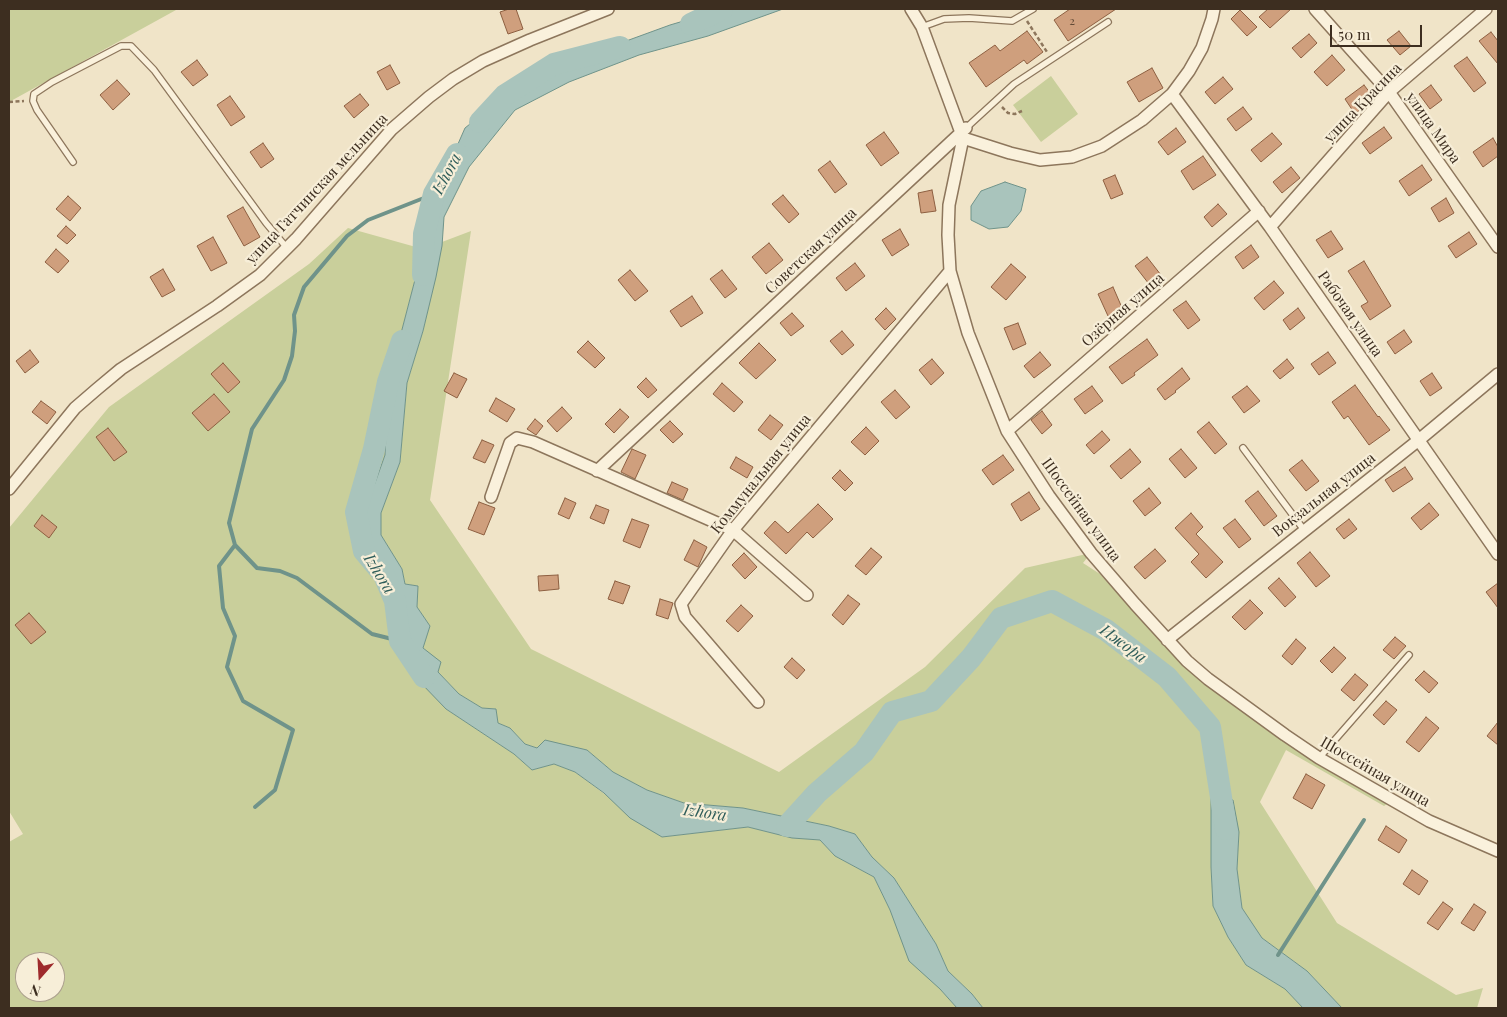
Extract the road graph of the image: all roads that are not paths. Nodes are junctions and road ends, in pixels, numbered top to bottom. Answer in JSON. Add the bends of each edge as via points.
{"nodes":[{"id":1,"x":608,"y":9,"type":"edge"},
{"id":2,"x":1033,"y":9,"type":"edge"},
{"id":3,"x":1214,"y":9,"type":"edge"},
{"id":4,"x":1315,"y":9,"type":"edge"},
{"id":5,"x":1486,"y":9,"type":"edge"},
{"id":6,"x":912,"y":10,"type":"edge"},
{"id":7,"x":1108,"y":22,"type":"dead end"},
{"id":8,"x":922,"y":27,"type":"junction"},
{"id":9,"x":1389,"y":92,"type":"junction"},
{"id":10,"x":1172,"y":94,"type":"junction"},
{"id":11,"x":964,"y":132,"type":"junction"},
{"id":12,"x":73,"y":162,"type":"dead end"},
{"id":13,"x":1259,"y":212,"type":"junction"},
{"id":14,"x":1270,"y":227,"type":"junction"},
{"id":15,"x":1498,"y":247,"type":"edge"},
{"id":16,"x":287,"y":248,"type":"junction"},
{"id":17,"x":950,"y":271,"type":"junction"},
{"id":18,"x":1498,"y":374,"type":"edge"},
{"id":19,"x":1008,"y":431,"type":"junction"},
{"id":20,"x":1420,"y":439,"type":"junction"},
{"id":21,"x":1243,"y":448,"type":"dead end"},
{"id":22,"x":597,"y":471,"type":"junction"},
{"id":23,"x":9,"y":489,"type":"edge"},
{"id":24,"x":491,"y":498,"type":"dead end"},
{"id":25,"x":732,"y":530,"type":"junction"},
{"id":26,"x":1304,"y":530,"type":"junction"},
{"id":27,"x":1498,"y":554,"type":"edge"},
{"id":28,"x":807,"y":595,"type":"dead end"},
{"id":29,"x":1167,"y":640,"type":"junction"},
{"id":30,"x":1410,"y":655,"type":"dead end"},
{"id":31,"x":758,"y":702,"type":"dead end"},
{"id":32,"x":1319,"y":758,"type":"junction"},
{"id":33,"x":1498,"y":851,"type":"edge"}],
"edges":[{"from":1,"to":16,"type":"street","name":"улица Гатчинская мельница","via":[[483,61],[453,79],[392,129]]},
{"from":2,"to":8,"type":"lane","via":[[1012,21],[944,19]]},
{"from":3,"to":10,"type":"street","via":[[1202,48]]},
{"from":4,"to":9,"type":"street","name":"улица Мира"},
{"from":5,"to":9,"type":"street","name":"улица Красина"},
{"from":6,"to":8,"type":"street"},
{"from":7,"to":11,"type":"lane","name":"Советская улица","via":[[1014,84]]},
{"from":8,"to":11,"type":"street","via":[[955,118]]},
{"from":9,"to":14,"type":"street","name":"улица Красина"},
{"from":9,"to":15,"type":"street","name":"улица Мира"},
{"from":10,"to":11,"type":"street","via":[[1142,120],[1102,146],[1072,157],[1040,160],[1010,153]]},
{"from":10,"to":13,"type":"street","name":"Рабочая улица"},
{"from":11,"to":17,"type":"street","name":"Шоссейная улица","via":[[948,205]]},
{"from":11,"to":22,"type":"street","name":"Советская улица"},
{"from":12,"to":16,"type":"lane","via":[[46,125],[33,101],[34,94],[121,46],[131,46],[154,70]]},
{"from":13,"to":14,"type":"street","name":"Рабочая улица"},
{"from":13,"to":19,"type":"street","name":"Озёрная улица"},
{"from":14,"to":20,"type":"street","name":"Рабочая улица"},
{"from":16,"to":23,"type":"street","name":"улица Гатчинская мельница","via":[[260,275],[120,369],[75,408]]},
{"from":17,"to":19,"type":"street","name":"Шоссейная улица","via":[[968,333]]},
{"from":17,"to":25,"type":"street","name":"Коммунальная улица"},
{"from":18,"to":20,"type":"street","name":"Вокзальная улица"},
{"from":19,"to":29,"type":"street","name":"Шоссейная улица","via":[[1048,496],[1091,552]]},
{"from":20,"to":26,"type":"street","name":"Вокзальная улица"},
{"from":20,"to":27,"type":"street","name":"Рабочая улица"},
{"from":21,"to":26,"type":"lane"},
{"from":22,"to":24,"type":"street","via":[[518,438],[510,442]]},
{"from":22,"to":25,"type":"street"},
{"from":25,"to":28,"type":"street"},
{"from":25,"to":31,"type":"street","name":"Коммунальная улица","via":[[682,604],[684,617]]},
{"from":26,"to":29,"type":"street","name":"Вокзальная улица"},
{"from":29,"to":32,"type":"street","name":"Шоссейная улица","via":[[1208,679]]},
{"from":30,"to":32,"type":"lane"},
{"from":32,"to":33,"type":"street","name":"Шоссейная улица","via":[[1429,820]]}]}
